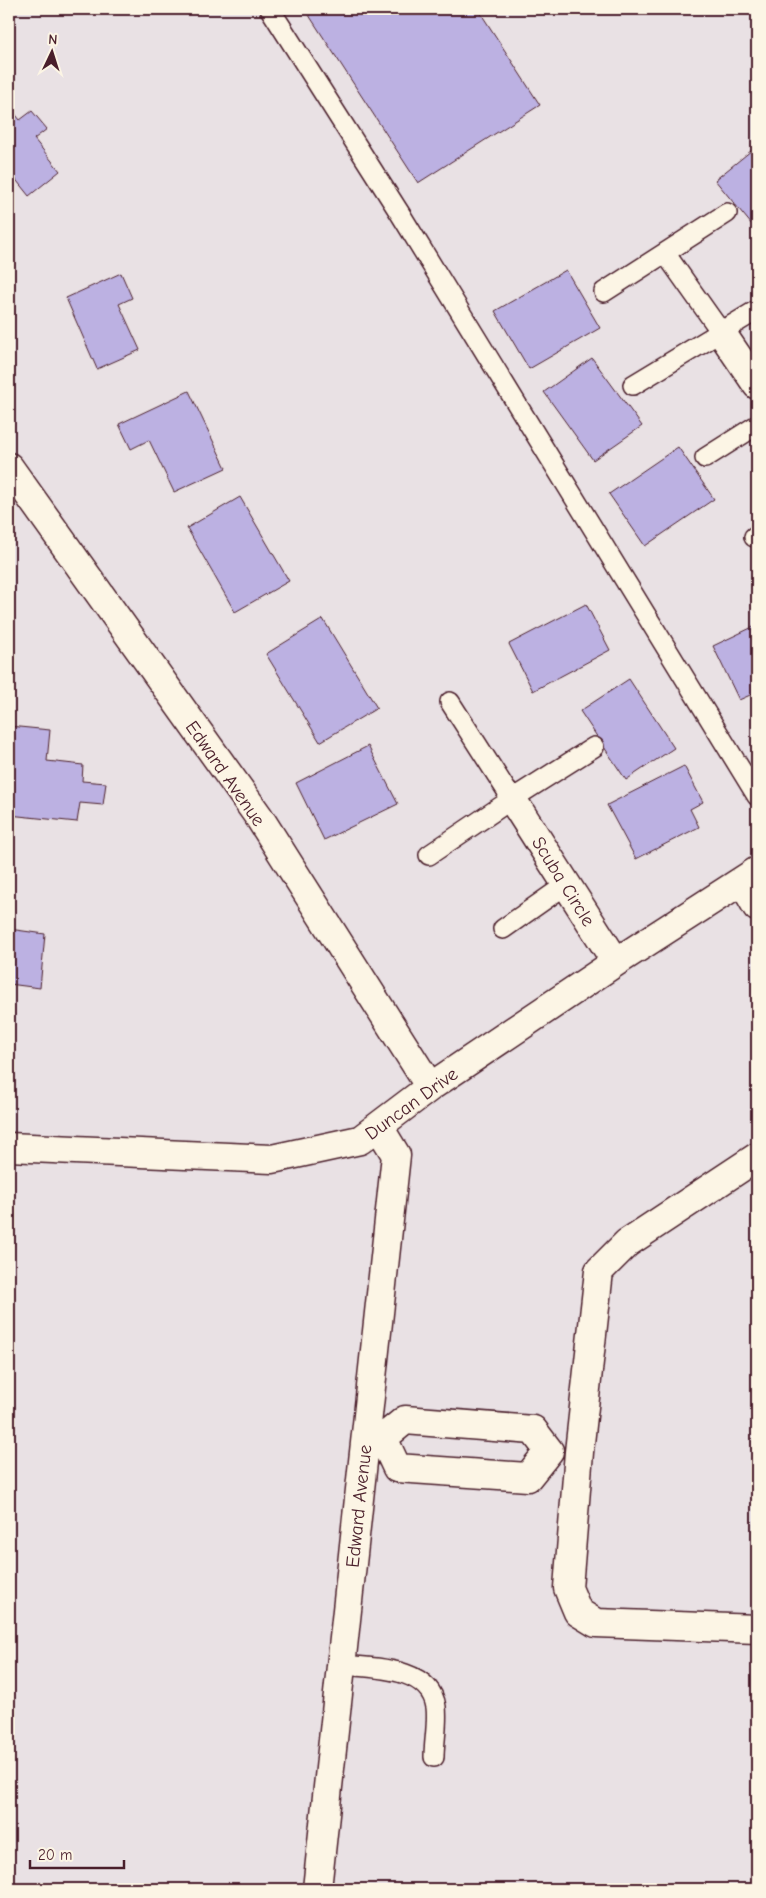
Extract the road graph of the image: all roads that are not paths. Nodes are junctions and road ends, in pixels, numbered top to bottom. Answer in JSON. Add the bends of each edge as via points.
{"nodes":[{"id":1,"x":270,"y":9,"type":"edge"},
{"id":2,"x":727,"y":213,"type":"dead end"},
{"id":3,"x":665,"y":253,"type":"junction"},
{"id":4,"x":604,"y":292,"type":"dead end"},
{"id":5,"x":757,"y":310,"type":"edge"},
{"id":6,"x":721,"y":332,"type":"junction"},
{"id":7,"x":632,"y":385,"type":"dead end"},
{"id":8,"x":757,"y":385,"type":"edge"},
{"id":9,"x":757,"y":425,"type":"edge"},
{"id":10,"x":705,"y":458,"type":"dead end"},
{"id":11,"x":9,"y":468,"type":"edge"},
{"id":12,"x":450,"y":702,"type":"dead end"},
{"id":13,"x":594,"y":747,"type":"dead end"},
{"id":14,"x":757,"y":796,"type":"edge"},
{"id":15,"x":512,"y":799,"type":"junction"},
{"id":16,"x":429,"y":855,"type":"dead end"},
{"id":17,"x":749,"y":876,"type":"edge"},
{"id":18,"x":567,"y":884,"type":"junction"},
{"id":19,"x":757,"y":907,"type":"edge"},
{"id":20,"x":503,"y":929,"type":"dead end"},
{"id":21,"x":616,"y":962,"type":"junction"},
{"id":22,"x":430,"y":1087,"type":"junction"},
{"id":23,"x":379,"y":1127,"type":"junction"},
{"id":24,"x":9,"y":1148,"type":"edge"},
{"id":25,"x":757,"y":1157,"type":"edge"},
{"id":26,"x":375,"y":1438,"type":"junction"},
{"id":27,"x":550,"y":1452,"type":"junction"},
{"id":28,"x":579,"y":1452,"type":"junction"},
{"id":29,"x":757,"y":1629,"type":"edge"},
{"id":30,"x":341,"y":1665,"type":"junction"},
{"id":31,"x":434,"y":1757,"type":"dead end"},
{"id":32,"x":317,"y":1889,"type":"edge"}],
"edges":[{"from":1,"to":14,"type":"lane"},
{"from":2,"to":3,"type":"lane"},
{"from":3,"to":4,"type":"lane"},
{"from":3,"to":6,"type":"lane"},
{"from":5,"to":6,"type":"lane"},
{"from":6,"to":7,"type":"lane"},
{"from":6,"to":8,"type":"street"},
{"from":9,"to":10,"type":"lane"},
{"from":11,"to":22,"type":"street","name":"Edward Avenue","via":[[259,817]]},
{"from":12,"to":15,"type":"lane"},
{"from":13,"to":15,"type":"lane"},
{"from":15,"to":16,"type":"lane"},
{"from":15,"to":18,"type":"street","name":"Scuba Circle"},
{"from":17,"to":19,"type":"street"},
{"from":17,"to":21,"type":"street","name":"Duncan Drive"},
{"from":18,"to":20,"type":"lane"},
{"from":18,"to":21,"type":"street","name":"Scuba Circle"},
{"from":21,"to":22,"type":"street","name":"Duncan Drive"},
{"from":22,"to":23,"type":"street","name":"Duncan Drive"},
{"from":23,"to":24,"type":"street","name":"Duncan Drive","via":[[360,1140],[272,1159]]},
{"from":23,"to":26,"type":"street","name":"Edward Avenue","via":[[396,1155]]},
{"from":25,"to":28,"type":"street","via":[[626,1243],[599,1271]]},
{"from":26,"to":27,"type":"street","via":[[405,1420],[533,1430]]},
{"from":26,"to":27,"type":"street","via":[[397,1468],[528,1477]]},
{"from":26,"to":30,"type":"street","name":"Edward Avenue"},
{"from":27,"to":28,"type":"street"},
{"from":28,"to":29,"type":"street","via":[[568,1588],[578,1612],[596,1623]]},
{"from":30,"to":31,"type":"lane","via":[[397,1671],[423,1683],[433,1695],[436,1707]]},
{"from":30,"to":32,"type":"street","name":"Edward Avenue"}]}
